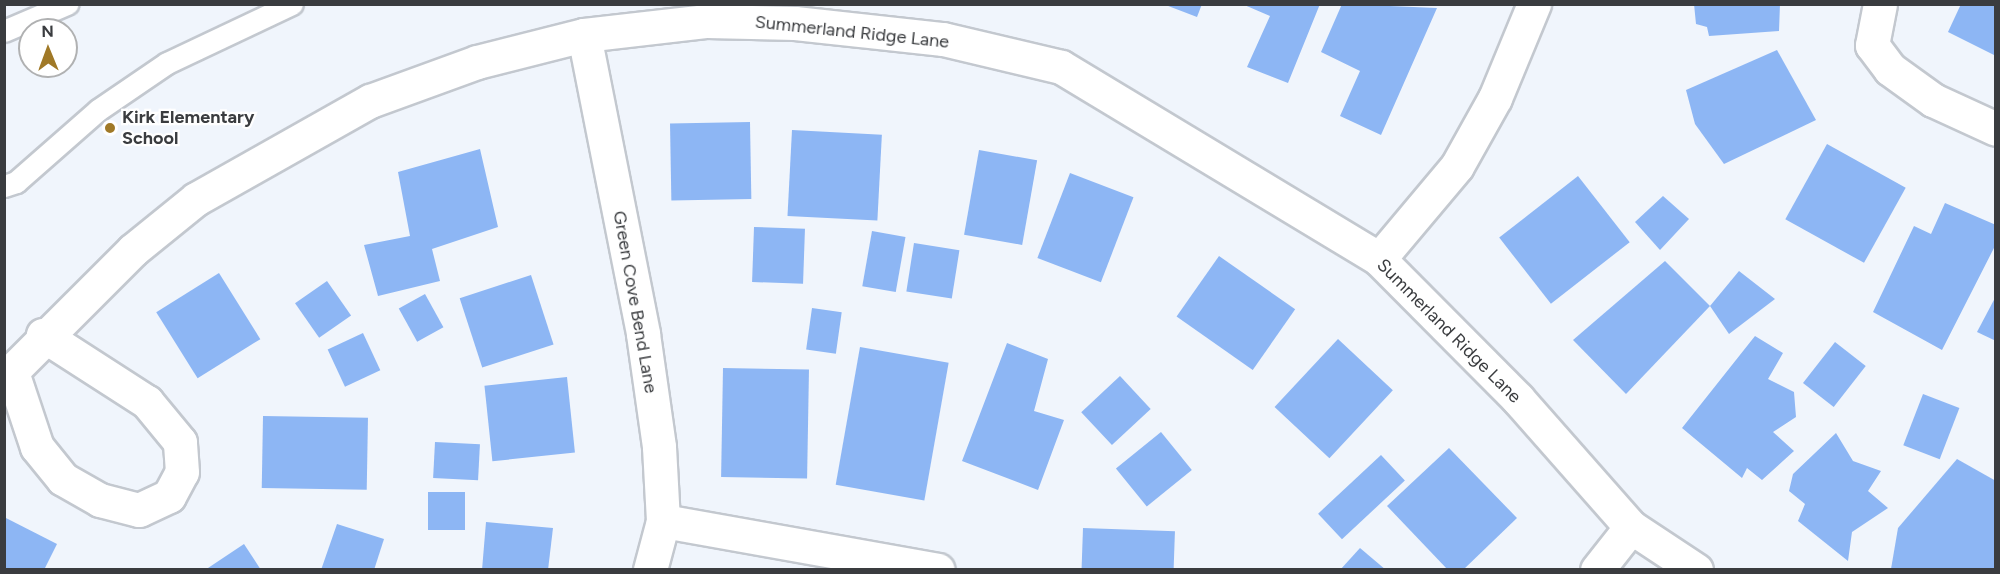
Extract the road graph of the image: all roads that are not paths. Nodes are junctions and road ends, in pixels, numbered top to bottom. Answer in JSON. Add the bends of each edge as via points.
{"nodes":[{"id":1,"x":67,"y":4,"type":"edge"},
{"id":2,"x":292,"y":4,"type":"edge"},
{"id":3,"x":1534,"y":4,"type":"edge"},
{"id":4,"x":1880,"y":4,"type":"edge"},
{"id":5,"x":796,"y":14,"type":"edge"},
{"id":6,"x":4,"y":31,"type":"edge"},
{"id":7,"x":584,"y":35,"type":"junction"},
{"id":8,"x":1995,"y":129,"type":"edge"},
{"id":9,"x":4,"y":186,"type":"edge"},
{"id":10,"x":1379,"y":259,"type":"junction"},
{"id":11,"x":43,"y":335,"type":"junction"},
{"id":12,"x":8,"y":375,"type":"edge"},
{"id":13,"x":663,"y":521,"type":"junction"},
{"id":14,"x":1631,"y":527,"type":"junction"},
{"id":15,"x":650,"y":570,"type":"edge"},
{"id":16,"x":938,"y":570,"type":"edge"},
{"id":17,"x":1597,"y":570,"type":"edge"},
{"id":18,"x":1695,"y":570,"type":"edge"}],
"edges":[{"from":1,"to":6,"type":"lane"},
{"from":2,"to":9,"type":"lane","via":[[167,63],[98,110],[16,182]]},
{"from":3,"to":10,"type":"street","via":[[1495,98],[1457,165]]},
{"from":4,"to":8,"type":"street","via":[[1872,45],[1890,69],[1933,100]]},
{"from":5,"to":7,"type":"street","name":"Summerland Ridge Lane"},
{"from":5,"to":10,"type":"street","name":"Summerland Ridge Lane","via":[[943,39],[1061,67]]},
{"from":7,"to":11,"type":"street","name":"Summerland Ridge Lane","via":[[477,62],[370,101],[270,153],[196,199],[133,250]]},
{"from":7,"to":13,"type":"street","name":"Green Cove Bend Lane","via":[[644,334]]},
{"from":10,"to":14,"type":"street","name":"Summerland Ridge Lane","via":[[1518,399]]},
{"from":11,"to":12,"type":"street","name":"Summerland Ridge Lane"},
{"from":11,"to":12,"type":"street","via":[[147,402],[180,442],[182,472],[169,496],[139,510],[100,501],[63,480],[37,447]]},
{"from":13,"to":15,"type":"street","name":"Green Cove Bend Lane"},
{"from":13,"to":16,"type":"street"},
{"from":14,"to":17,"type":"street"},
{"from":14,"to":18,"type":"street","name":"Summerland Ridge Lane"}]}
